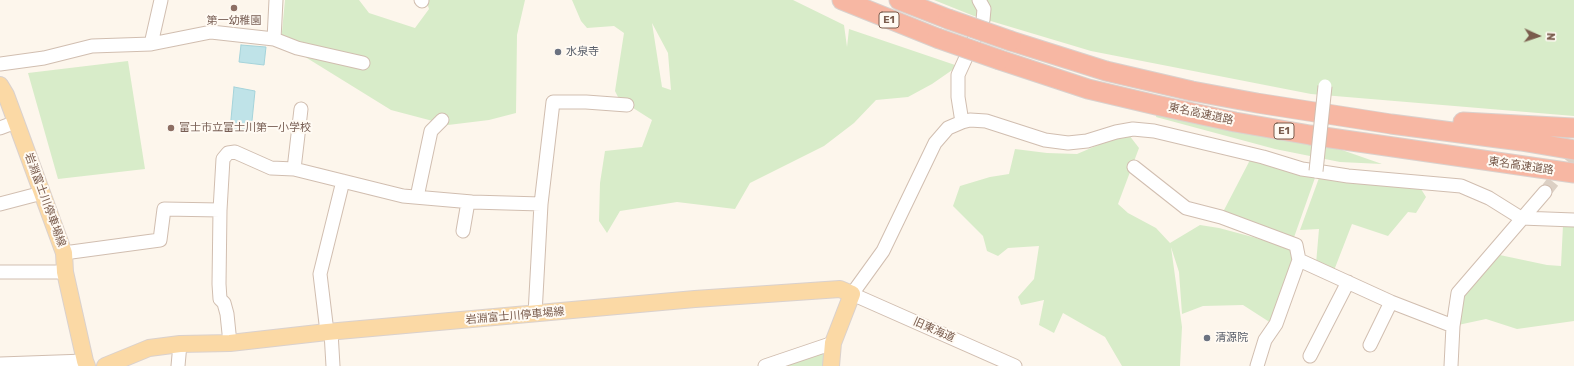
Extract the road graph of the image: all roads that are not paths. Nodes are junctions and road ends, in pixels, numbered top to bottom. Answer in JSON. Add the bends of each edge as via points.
{"nodes":[{"id":1,"x":161,"y":0,"type":"edge"},
{"id":2,"x":276,"y":0,"type":"edge"},
{"id":3,"x":842,"y":0,"type":"edge"},
{"id":4,"x":899,"y":0,"type":"edge"},
{"id":5,"x":979,"y":0,"type":"edge"},
{"id":6,"x":274,"y":39,"type":"junction"},
{"id":7,"x":151,"y":44,"type":"junction"},
{"id":8,"x":363,"y":63,"type":"dead end"},
{"id":9,"x":0,"y":64,"type":"edge"},
{"id":10,"x":0,"y":85,"type":"edge"},
{"id":11,"x":1325,"y":86,"type":"dead end"},
{"id":12,"x":627,"y":105,"type":"dead end"},
{"id":13,"x":301,"y":109,"type":"dead end"},
{"id":14,"x":1329,"y":114,"type":"junction"},
{"id":15,"x":442,"y":120,"type":"dead end"},
{"id":16,"x":16,"y":122,"type":"junction"},
{"id":17,"x":962,"y":122,"type":"junction"},
{"id":18,"x":0,"y":128,"type":"edge"},
{"id":19,"x":1574,"y":128,"type":"edge"},
{"id":20,"x":1574,"y":150,"type":"edge"},
{"id":21,"x":1134,"y":167,"type":"dead end"},
{"id":22,"x":1533,"y":167,"type":"junction"},
{"id":23,"x":294,"y":169,"type":"junction"},
{"id":24,"x":1316,"y":171,"type":"junction"},
{"id":25,"x":1574,"y":173,"type":"edge"},
{"id":26,"x":1574,"y":178,"type":"edge"},
{"id":27,"x":343,"y":181,"type":"junction"},
{"id":28,"x":1545,"y":192,"type":"tunnel mouth"},
{"id":29,"x":42,"y":193,"type":"junction"},
{"id":30,"x":417,"y":197,"type":"junction"},
{"id":31,"x":468,"y":202,"type":"junction"},
{"id":32,"x":0,"y":204,"type":"edge"},
{"id":33,"x":541,"y":204,"type":"junction"},
{"id":34,"x":220,"y":210,"type":"junction"},
{"id":35,"x":1521,"y":218,"type":"junction"},
{"id":36,"x":1574,"y":220,"type":"edge"},
{"id":37,"x":463,"y":231,"type":"dead end"},
{"id":38,"x":64,"y":253,"type":"junction"},
{"id":39,"x":1299,"y":260,"type":"junction"},
{"id":40,"x":0,"y":272,"type":"edge"},
{"id":41,"x":65,"y":272,"type":"junction"},
{"id":42,"x":1348,"y":282,"type":"junction"},
{"id":43,"x":852,"y":294,"type":"junction"},
{"id":44,"x":1391,"y":302,"type":"junction"},
{"id":45,"x":535,"y":314,"type":"junction"},
{"id":46,"x":1453,"y":326,"type":"junction"},
{"id":47,"x":329,"y":332,"type":"junction"},
{"id":48,"x":230,"y":342,"type":"junction"},
{"id":49,"x":833,"y":343,"type":"junction"},
{"id":50,"x":180,"y":344,"type":"junction"},
{"id":51,"x":1370,"y":345,"type":"dead end"},
{"id":52,"x":1310,"y":356,"type":"dead end"},
{"id":53,"x":0,"y":364,"type":"edge"},
{"id":54,"x":86,"y":364,"type":"edge"},
{"id":55,"x":105,"y":366,"type":"edge"},
{"id":56,"x":178,"y":366,"type":"edge"},
{"id":57,"x":333,"y":366,"type":"edge"},
{"id":58,"x":765,"y":366,"type":"edge"},
{"id":59,"x":831,"y":366,"type":"edge"},
{"id":60,"x":1015,"y":366,"type":"edge"},
{"id":61,"x":1257,"y":366,"type":"edge"},
{"id":62,"x":1451,"y":366,"type":"edge"}],
"edges":[{"from":1,"to":7,"type":"street"},
{"from":2,"to":6,"type":"street"},
{"from":3,"to":22,"type":"highway","name":"東名高速道路","number":"E1","bridge":true,"via":[[937,38],[1088,89],[1235,122]]},
{"from":4,"to":14,"type":"highway","name":"東名高速道路","number":"E1","bridge":true,"via":[[1011,41],[1106,71],[1192,91]]},
{"from":5,"to":17,"type":"street","via":[[984,9],[983,20],[958,75]]},
{"from":6,"to":7,"type":"street","via":[[211,32]]},
{"from":6,"to":8,"type":"street","via":[[297,48]]},
{"from":7,"to":9,"type":"street","via":[[92,46],[44,58]]},
{"from":10,"to":16,"type":"main road","name":"岩淵富士川停車場線"},
{"from":11,"to":24,"type":"street","bridge":true},
{"from":12,"to":33,"type":"street","via":[[553,102]]},
{"from":13,"to":23,"type":"street"},
{"from":14,"to":19,"type":"highway"},
{"from":14,"to":20,"type":"highway","name":"東名高速道路","number":"E1"},
{"from":15,"to":30,"type":"street","via":[[431,131]]},
{"from":16,"to":18,"type":"street"},
{"from":16,"to":29,"type":"main road","name":"岩淵富士川停車場線"},
{"from":17,"to":24,"type":"street","via":[[986,121],[1044,140],[1068,143],[1087,142],[1134,129],[1154,131]]},
{"from":17,"to":43,"type":"street","via":[[948,128],[935,143],[883,251]]},
{"from":21,"to":39,"type":"street","via":[[1186,208],[1222,217],[1296,245]]},
{"from":22,"to":25,"type":"highway","name":"東名高速道路","number":"E1"},
{"from":22,"to":26,"type":"highway"},
{"from":23,"to":27,"type":"street"},
{"from":23,"to":34,"type":"street","via":[[271,168],[235,152],[228,154],[223,159]]},
{"from":24,"to":35,"type":"street","via":[[1461,186],[1489,198]]},
{"from":27,"to":30,"type":"street"},
{"from":27,"to":47,"type":"street","via":[[320,274]]},
{"from":28,"to":35,"type":"street"},
{"from":29,"to":32,"type":"street"},
{"from":29,"to":38,"type":"main road","name":"岩淵富士川停車場線"},
{"from":30,"to":31,"type":"street"},
{"from":31,"to":33,"type":"street"},
{"from":31,"to":37,"type":"street"},
{"from":33,"to":45,"type":"street"},
{"from":34,"to":38,"type":"street","via":[[164,209],[160,240]]},
{"from":34,"to":48,"type":"street","via":[[220,299],[227,314]]},
{"from":35,"to":36,"type":"street"},
{"from":35,"to":46,"type":"street","via":[[1458,293]]},
{"from":38,"to":41,"type":"main road","name":"岩淵富士川停車場線"},
{"from":39,"to":42,"type":"street"},
{"from":39,"to":61,"type":"street","via":[[1276,324],[1265,340]]},
{"from":40,"to":41,"type":"street"},
{"from":41,"to":54,"type":"main road","name":"岩淵富士川停車場線"},
{"from":42,"to":44,"type":"street"},
{"from":42,"to":52,"type":"street"},
{"from":43,"to":45,"type":"main road","name":"岩淵富士川停車場線","via":[[840,289],[811,290]]},
{"from":43,"to":49,"type":"main road"},
{"from":43,"to":60,"type":"street","name":"旧東海道"},
{"from":44,"to":46,"type":"street"},
{"from":44,"to":51,"type":"street"},
{"from":45,"to":47,"type":"main road","name":"岩淵富士川停車場線"},
{"from":46,"to":62,"type":"street"},
{"from":47,"to":48,"type":"main road","name":"岩淵富士川停車場線"},
{"from":47,"to":57,"type":"street"},
{"from":48,"to":50,"type":"main road","name":"岩淵富士川停車場線"},
{"from":49,"to":58,"type":"street"},
{"from":49,"to":59,"type":"main road"},
{"from":50,"to":55,"type":"main road","name":"岩淵富士川停車場線","via":[[149,348]]},
{"from":50,"to":56,"type":"street"},
{"from":53,"to":54,"type":"street"}]}
